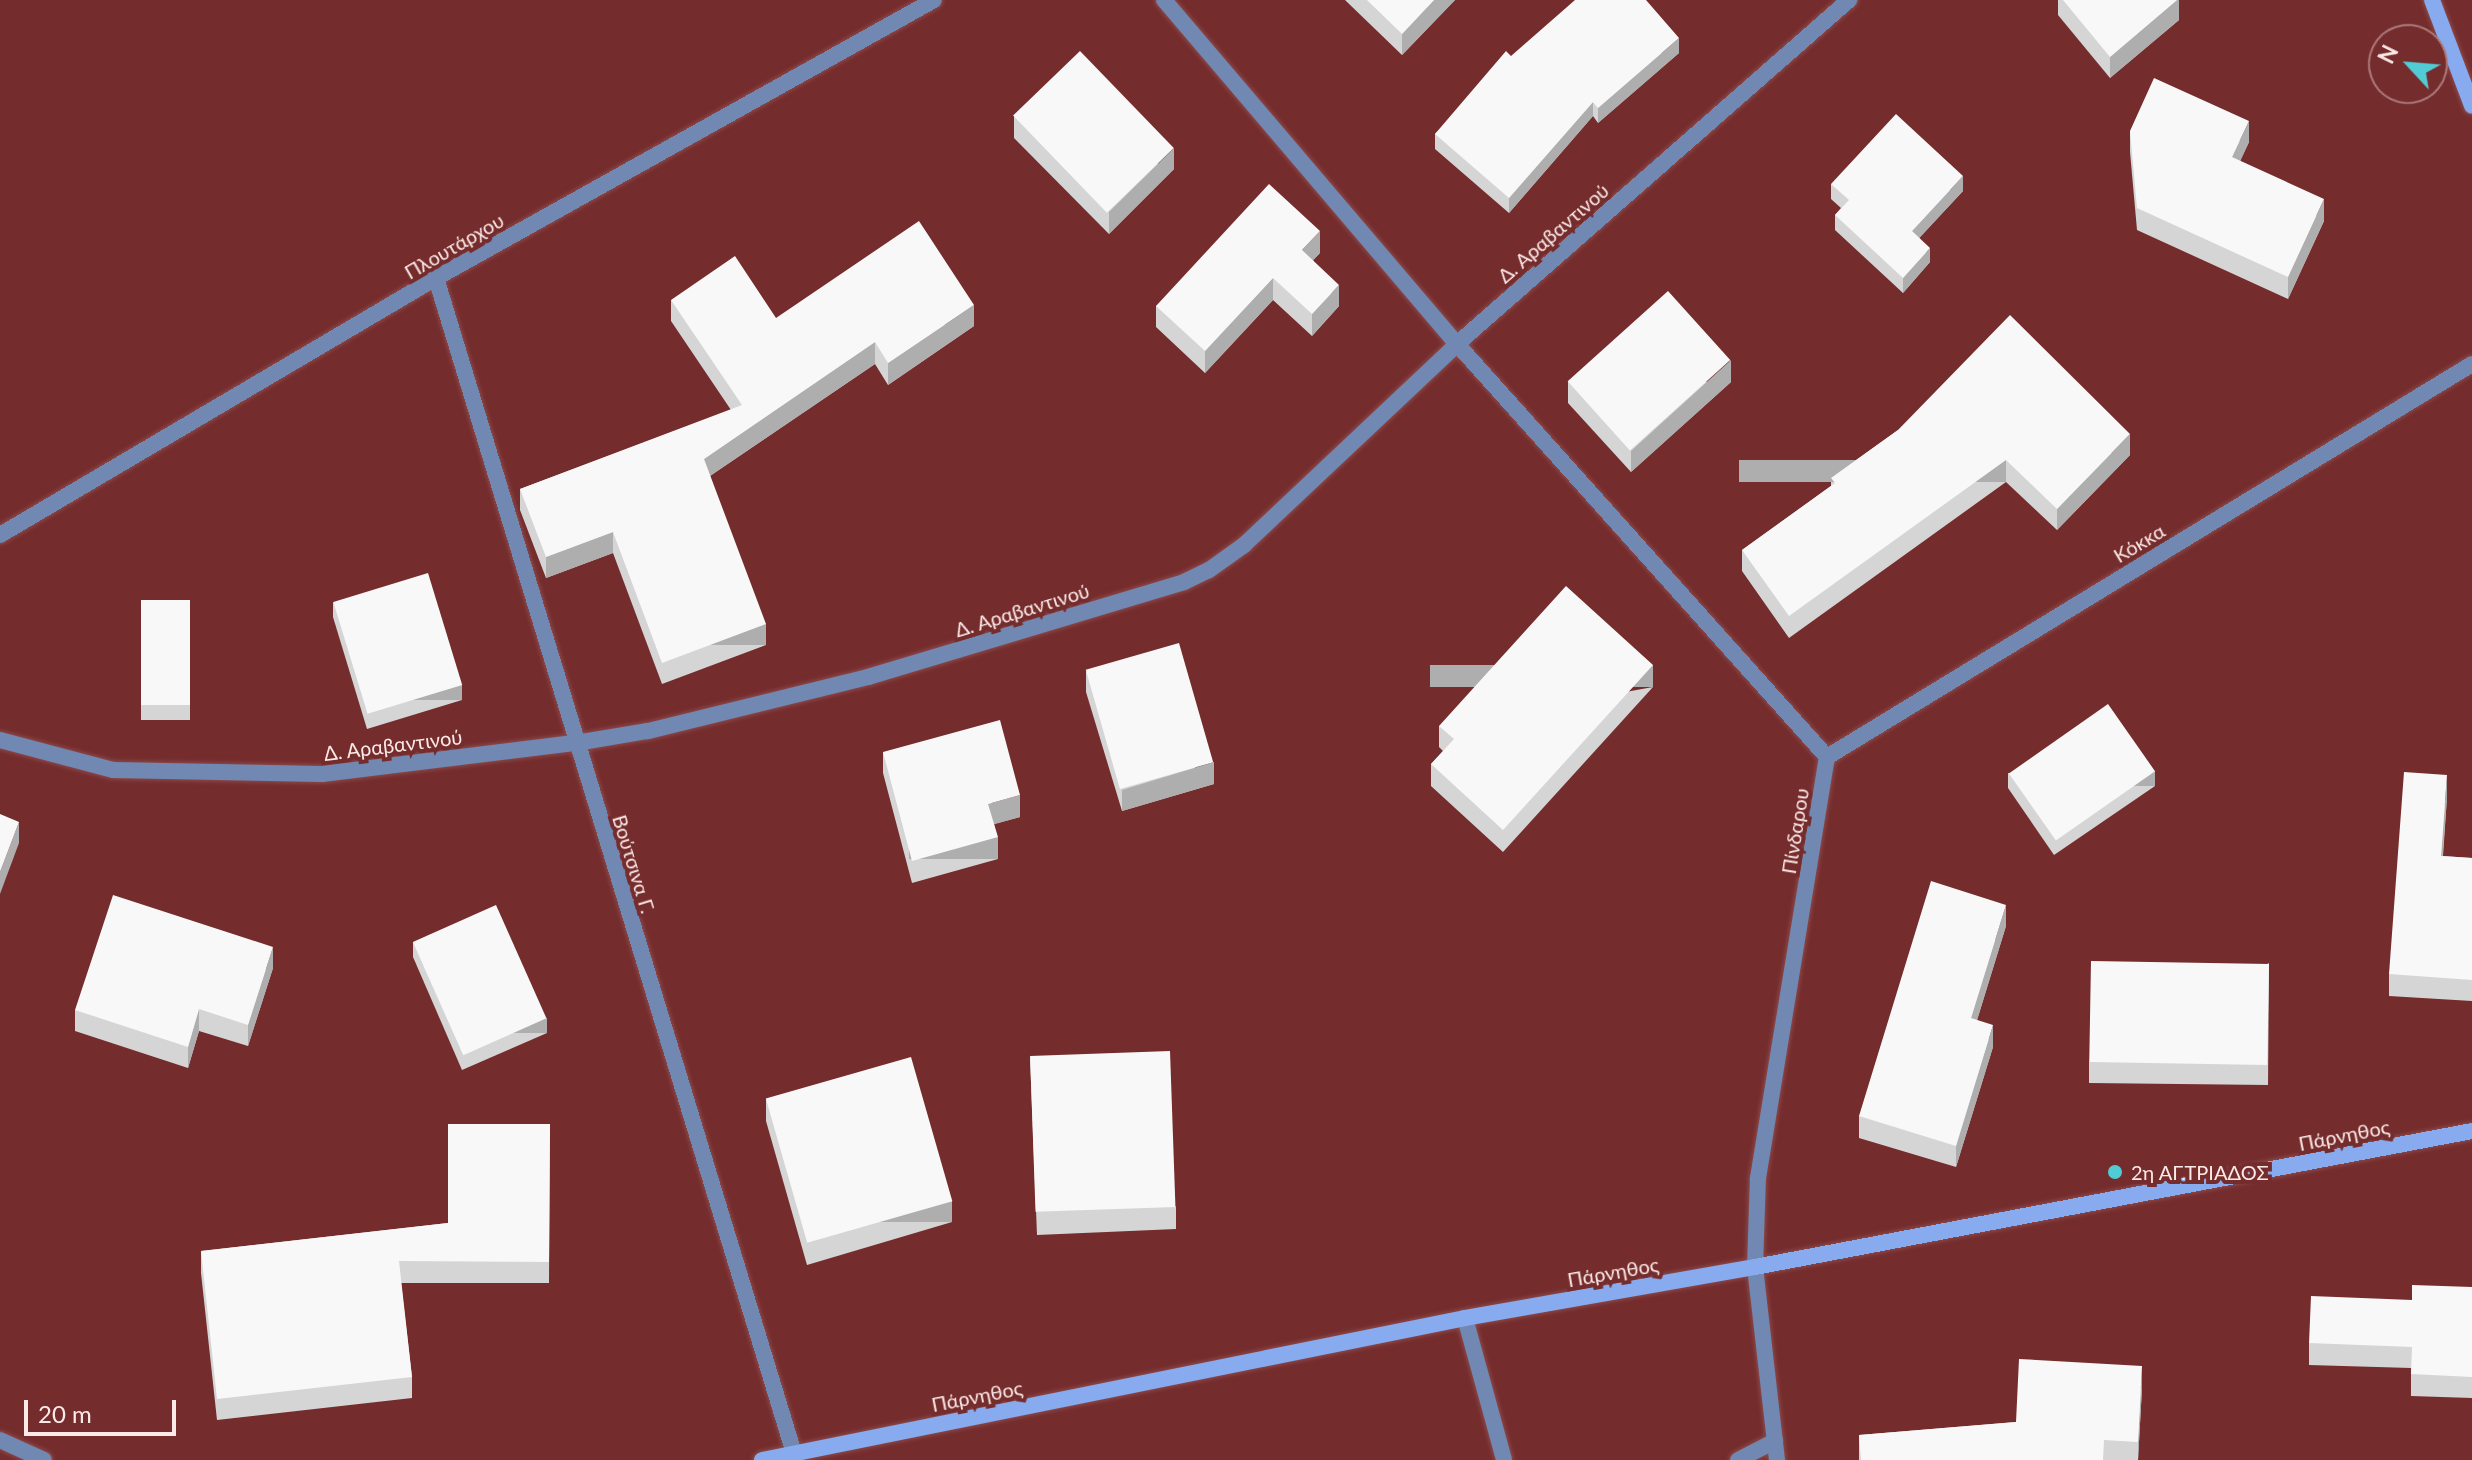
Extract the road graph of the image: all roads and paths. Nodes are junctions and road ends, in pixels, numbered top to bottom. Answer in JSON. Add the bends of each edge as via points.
{"nodes":[{"id":1,"x":934,"y":0,"type":"edge"},
{"id":2,"x":1164,"y":0,"type":"edge"},
{"id":3,"x":1849,"y":0,"type":"edge"},
{"id":4,"x":2432,"y":0,"type":"edge"},
{"id":5,"x":2472,"y":106,"type":"edge"},
{"id":6,"x":436,"y":278,"type":"junction"},
{"id":7,"x":1457,"y":344,"type":"junction"},
{"id":8,"x":2472,"y":364,"type":"edge"},
{"id":9,"x":0,"y":535,"type":"edge"},
{"id":10,"x":0,"y":740,"type":"edge"},
{"id":11,"x":576,"y":743,"type":"junction"},
{"id":12,"x":1827,"y":757,"type":"junction"},
{"id":13,"x":2472,"y":1131,"type":"edge"},
{"id":14,"x":1755,"y":1267,"type":"junction"},
{"id":15,"x":1465,"y":1318,"type":"junction"},
{"id":16,"x":0,"y":1440,"type":"edge"},
{"id":17,"x":1775,"y":1441,"type":"junction"},
{"id":18,"x":795,"y":1457,"type":"edge"},
{"id":19,"x":44,"y":1460,"type":"edge"},
{"id":20,"x":762,"y":1460,"type":"edge"},
{"id":21,"x":1504,"y":1460,"type":"edge"},
{"id":22,"x":1738,"y":1460,"type":"edge"},
{"id":23,"x":1777,"y":1460,"type":"edge"}],
"edges":[{"from":1,"to":6,"type":"street","name":"Πλουτάρχου"},
{"from":2,"to":7,"type":"street"},
{"from":3,"to":7,"type":"street","name":"Δ. Αραβαντινού"},
{"from":4,"to":5,"type":"street"},
{"from":6,"to":9,"type":"street","name":"Πλουτάρχου"},
{"from":6,"to":11,"type":"street","name":"Βούτσινα Γ."},
{"from":7,"to":11,"type":"street","name":"Δ. Αραβαντινού","via":[[1292,502],[1209,570],[1184,582],[868,677],[648,731]]},
{"from":7,"to":12,"type":"street"},
{"from":8,"to":12,"type":"street","name":"Κόκκα"},
{"from":10,"to":11,"type":"street","name":"Δ. Αραβαντινού","via":[[113,770],[322,774]]},
{"from":11,"to":18,"type":"street","name":"Βούτσινα Γ."},
{"from":12,"to":14,"type":"street","name":"Πίνδαρου","via":[[1758,1178]]},
{"from":13,"to":14,"type":"street","name":"Πάρνηθος"},
{"from":14,"to":15,"type":"street","name":"Πάρνηθος"},
{"from":14,"to":17,"type":"street","name":"Πίνδαρου"},
{"from":15,"to":18,"type":"street","name":"Πάρνηθος"},
{"from":15,"to":21,"type":"street"},
{"from":16,"to":19,"type":"street"},
{"from":17,"to":22,"type":"street"},
{"from":17,"to":23,"type":"street","name":"Πίνδαρου"},
{"from":18,"to":20,"type":"street","name":"Πάρνηθος"}]}
